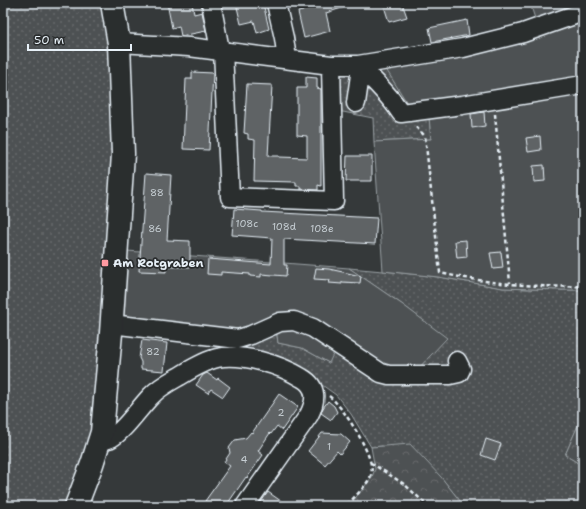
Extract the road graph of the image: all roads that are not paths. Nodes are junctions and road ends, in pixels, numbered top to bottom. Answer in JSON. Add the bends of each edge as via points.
{"nodes":[{"id":1,"x":112,"y":3,"type":"edge"},
{"id":2,"x":211,"y":3,"type":"edge"},
{"id":3,"x":276,"y":3,"type":"edge"},
{"id":4,"x":583,"y":12,"type":"edge"},
{"id":5,"x":119,"y":43,"type":"junction"},
{"id":6,"x":221,"y":50,"type":"junction"},
{"id":7,"x":287,"y":59,"type":"junction"},
{"id":8,"x":331,"y":65,"type":"junction"},
{"id":9,"x":360,"y":67,"type":"junction"},
{"id":10,"x":583,"y":85,"type":"edge"},
{"id":11,"x":356,"y":102,"type":"dead end"},
{"id":12,"x":112,"y":324,"type":"junction"},
{"id":13,"x":457,"y":361,"type":"dead end"},
{"id":14,"x":99,"y":440,"type":"junction"},
{"id":15,"x":76,"y":506,"type":"edge"},
{"id":16,"x":245,"y":506,"type":"edge"}],
"edges":[{"from":1,"to":5,"type":"main road"},
{"from":2,"to":6,"type":"street"},
{"from":3,"to":7,"type":"street"},
{"from":4,"to":9,"type":"street","via":[[523,33],[463,48]]},
{"from":5,"to":6,"type":"street"},
{"from":5,"to":12,"type":"main road","via":[[123,154]]},
{"from":6,"to":7,"type":"street"},
{"from":6,"to":8,"type":"street","via":[[230,197],[334,201]]},
{"from":7,"to":8,"type":"street"},
{"from":8,"to":9,"type":"street"},
{"from":9,"to":10,"type":"street","via":[[390,97],[401,113]]},
{"from":9,"to":11,"type":"street"},
{"from":12,"to":13,"type":"street","via":[[238,339],[251,336],[280,322],[294,321],[313,328],[381,373],[389,375],[459,374],[462,369]]},
{"from":12,"to":14,"type":"main road"},
{"from":14,"to":15,"type":"main road"},
{"from":14,"to":16,"type":"street","via":[[111,439],[152,394],[168,382],[217,358],[266,363],[303,379],[315,394],[310,415]]}]}
